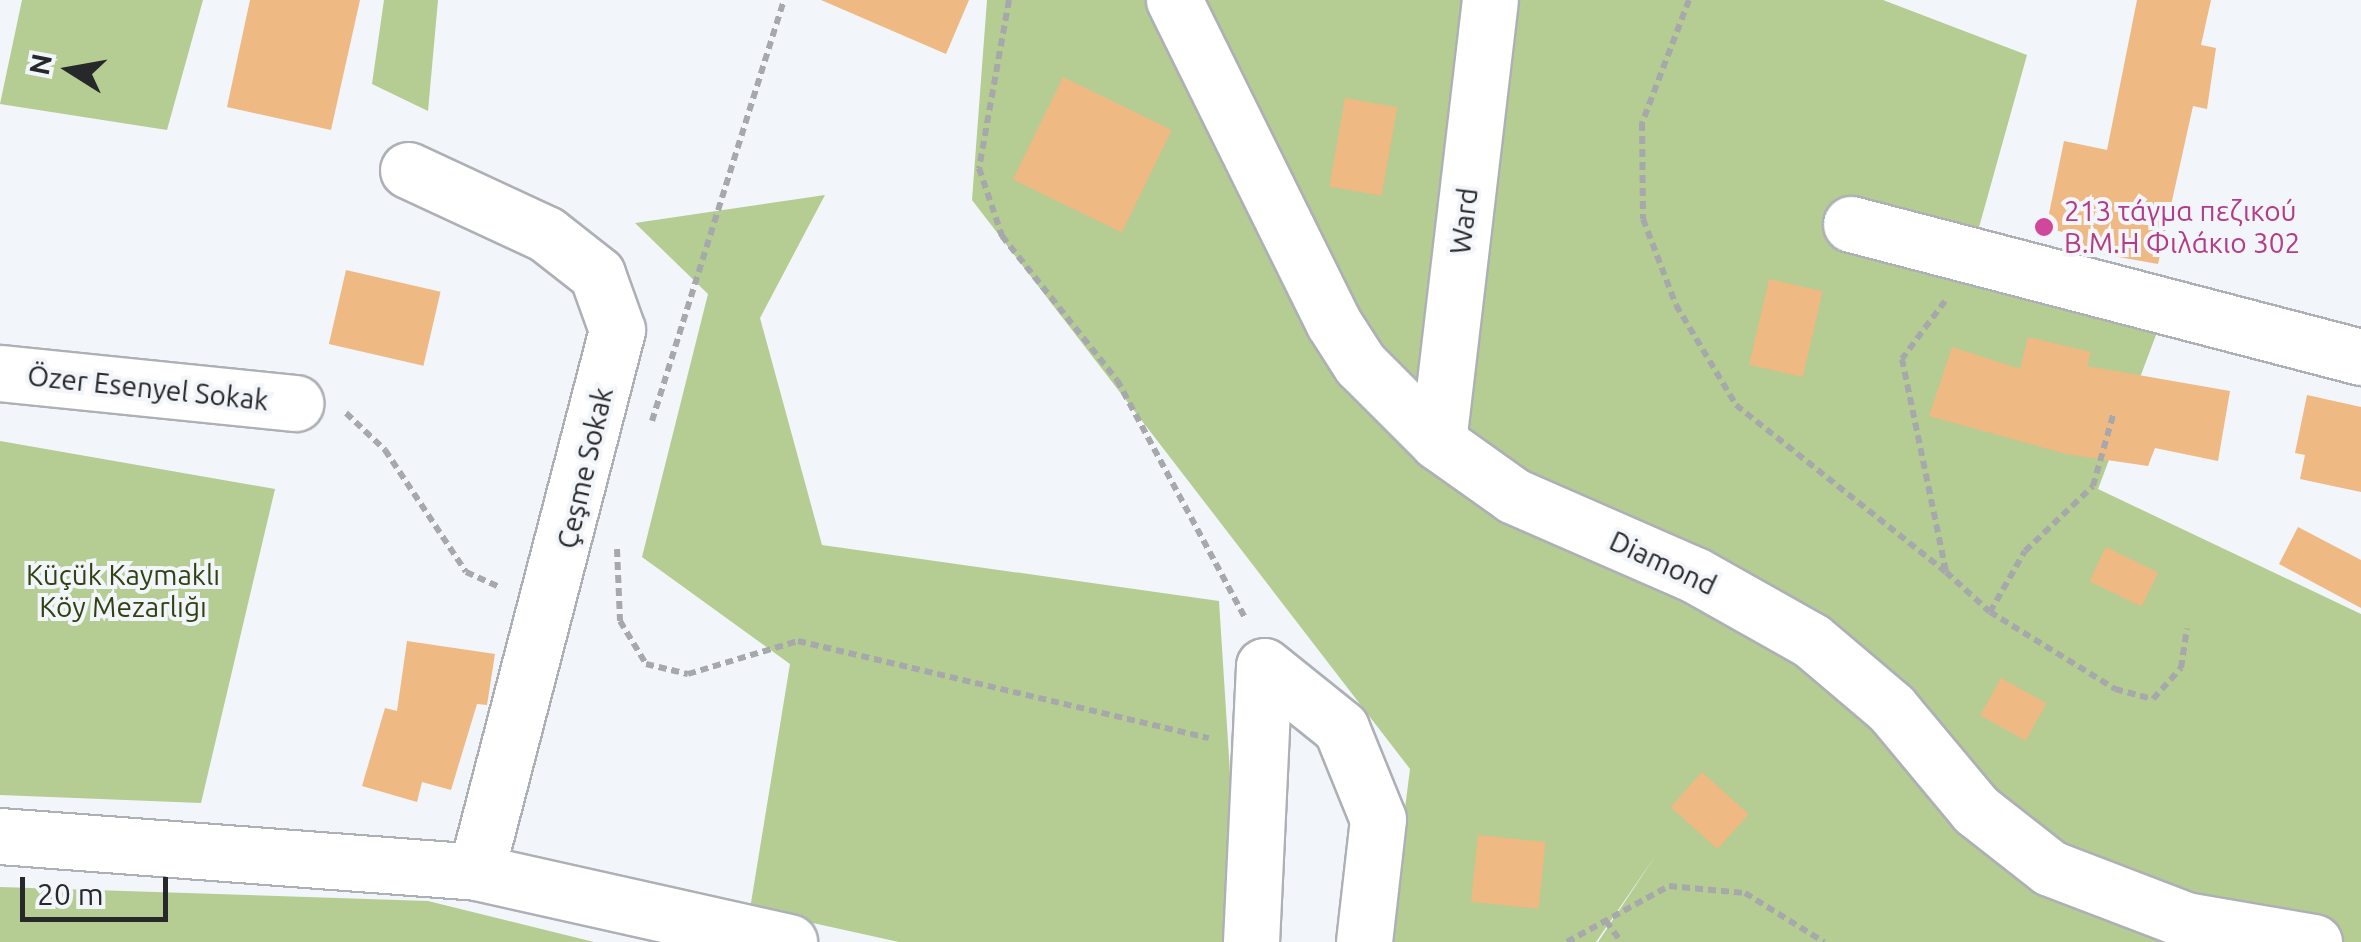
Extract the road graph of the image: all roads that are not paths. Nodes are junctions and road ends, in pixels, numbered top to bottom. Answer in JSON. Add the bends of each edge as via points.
{"nodes":[{"id":1,"x":1174,"y":0,"type":"edge"},
{"id":2,"x":1490,"y":0,"type":"edge"},
{"id":3,"x":408,"y":170,"type":"dead end"},
{"id":4,"x":1851,"y":224,"type":"dead end"},
{"id":5,"x":2361,"y":356,"type":"edge"},
{"id":6,"x":0,"y":373,"type":"edge"},
{"id":7,"x":296,"y":403,"type":"road end"},
{"id":8,"x":1438,"y":442,"type":"junction"},
{"id":9,"x":0,"y":836,"type":"edge"},
{"id":10,"x":476,"y":872,"type":"junction"},
{"id":11,"x":789,"y":942,"type":"edge"},
{"id":12,"x":1252,"y":942,"type":"edge"},
{"id":13,"x":1364,"y":942,"type":"edge"},
{"id":14,"x":2314,"y":942,"type":"edge"}],
"edges":[{"from":1,"to":8,"type":"street","name":"Diamond","via":[[1333,322],[1360,364]]},
{"from":2,"to":8,"type":"street","name":"Ward"},
{"from":3,"to":10,"type":"street","name":"Çeşme Sokak","via":[[546,234],[597,274],[617,330],[550,610]]},
{"from":4,"to":5,"type":"street"},
{"from":6,"to":7,"type":"street","name":"Özer Esenyel Sokak"},
{"from":8,"to":14,"type":"street","name":"Diamond","via":[[1514,496],[1695,575],[1812,640],[1891,708],[1976,810],[2050,868],[2186,920]]},
{"from":9,"to":10,"type":"street"},
{"from":10,"to":11,"type":"street"},
{"from":12,"to":13,"type":"street","via":[[1264,666],[1340,728],[1378,819]]}]}
